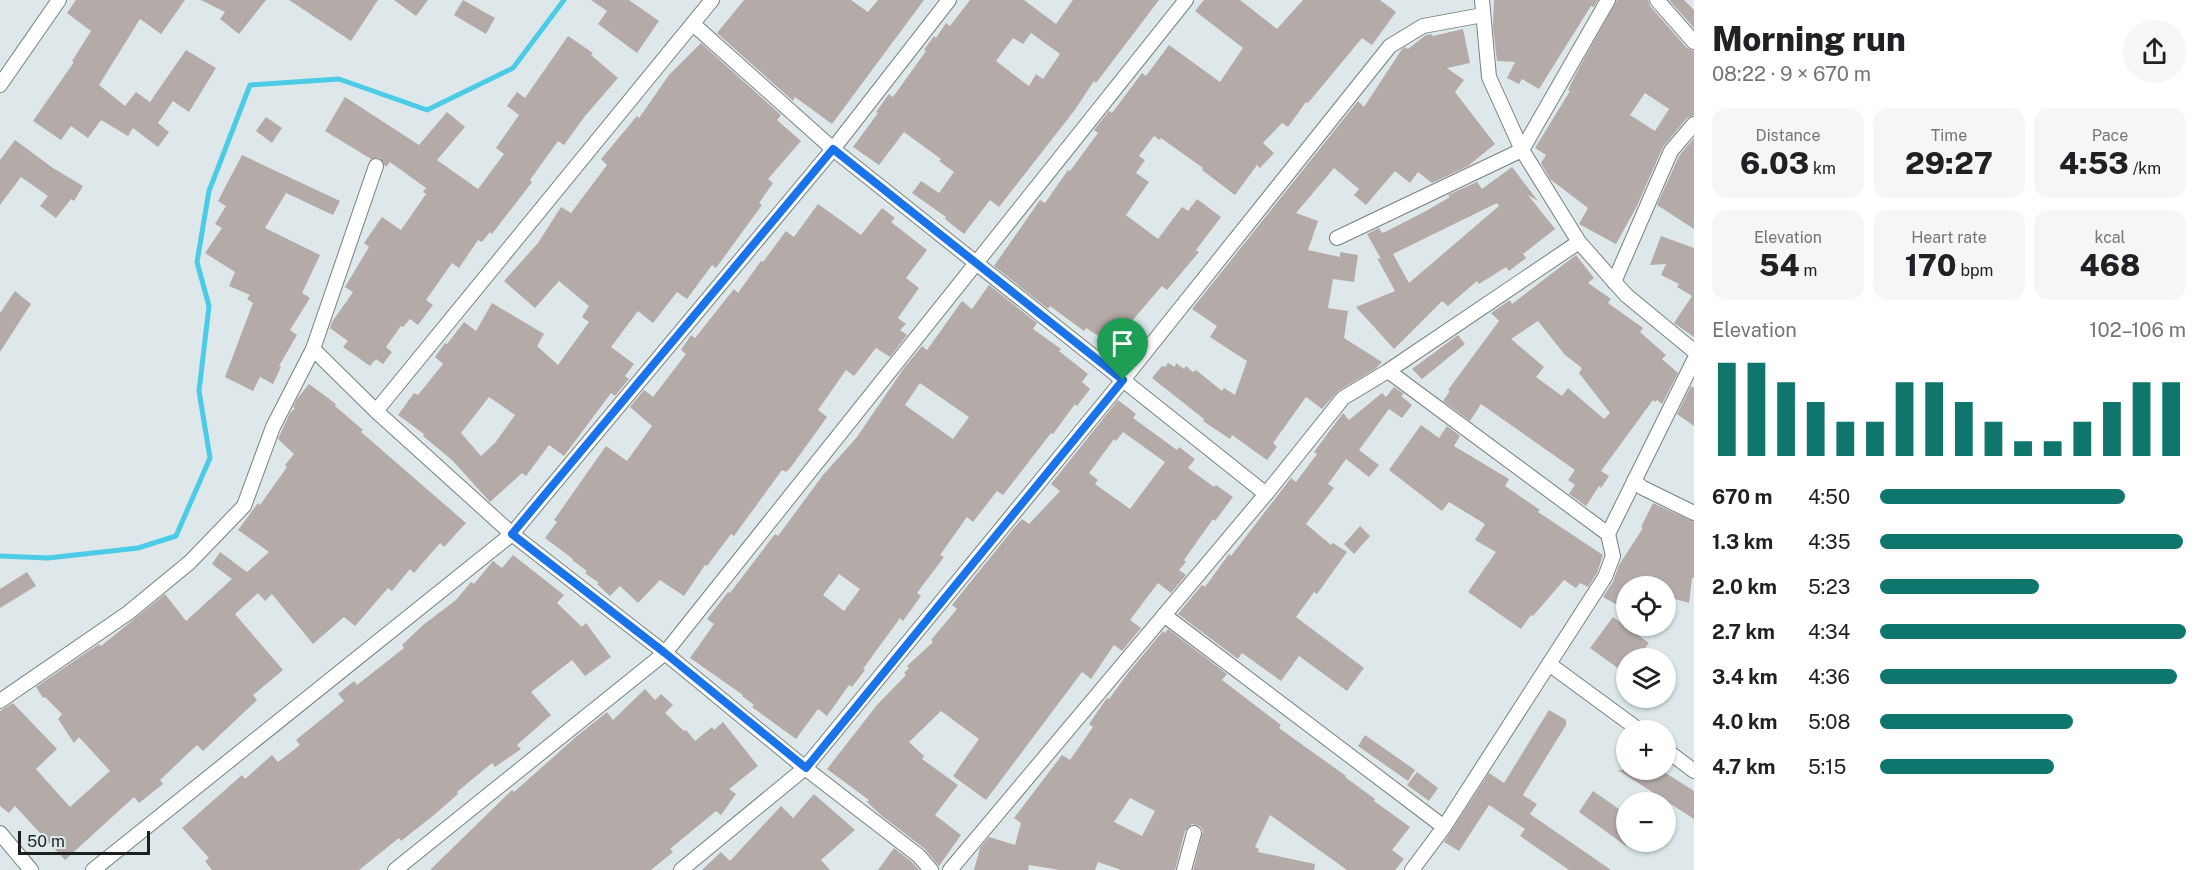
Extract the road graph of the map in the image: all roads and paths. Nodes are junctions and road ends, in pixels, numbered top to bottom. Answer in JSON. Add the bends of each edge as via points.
{"nodes":[{"id":1,"x":59,"y":0,"type":"edge"},
{"id":2,"x":712,"y":0,"type":"edge"},
{"id":3,"x":949,"y":0,"type":"edge"},
{"id":4,"x":1186,"y":0,"type":"edge"},
{"id":5,"x":1482,"y":0,"type":"edge"},
{"id":6,"x":1608,"y":0,"type":"edge"},
{"id":7,"x":1657,"y":0,"type":"edge"},
{"id":8,"x":1483,"y":15,"type":"junction"},
{"id":9,"x":693,"y":24,"type":"junction"},
{"id":10,"x":1694,"y":42,"type":"edge"},
{"id":11,"x":0,"y":85,"type":"edge"},
{"id":12,"x":1694,"y":124,"type":"edge"},
{"id":13,"x":833,"y":149,"type":"junction"},
{"id":14,"x":1522,"y":150,"type":"junction"},
{"id":15,"x":376,"y":166,"type":"dead end"},
{"id":16,"x":1337,"y":238,"type":"dead end"},
{"id":17,"x":1579,"y":242,"type":"junction"},
{"id":18,"x":977,"y":264,"type":"junction"},
{"id":19,"x":1614,"y":282,"type":"junction"},
{"id":20,"x":314,"y":349,"type":"junction"},
{"id":21,"x":1694,"y":351,"type":"edge"},
{"id":22,"x":1694,"y":360,"type":"edge"},
{"id":23,"x":1388,"y":371,"type":"junction"},
{"id":24,"x":1123,"y":380,"type":"junction"},
{"id":25,"x":376,"y":411,"type":"junction"},
{"id":26,"x":1634,"y":481,"type":"junction"},
{"id":27,"x":1266,"y":494,"type":"junction"},
{"id":28,"x":1694,"y":513,"type":"edge"},
{"id":29,"x":512,"y":534,"type":"junction"},
{"id":30,"x":1608,"y":534,"type":"junction"},
{"id":31,"x":1164,"y":615,"type":"junction"},
{"id":32,"x":665,"y":653,"type":"junction"},
{"id":33,"x":1549,"y":664,"type":"junction"},
{"id":34,"x":0,"y":702,"type":"edge"},
{"id":35,"x":1626,"y":720,"type":"edge"},
{"id":36,"x":1676,"y":757,"type":"edge"},
{"id":37,"x":806,"y":768,"type":"junction"},
{"id":38,"x":1694,"y":771,"type":"edge"},
{"id":39,"x":1444,"y":827,"type":"junction"},
{"id":40,"x":0,"y":832,"type":"edge"},
{"id":41,"x":1194,"y":833,"type":"dead end"},
{"id":42,"x":32,"y":870,"type":"edge"},
{"id":43,"x":93,"y":870,"type":"edge"},
{"id":44,"x":395,"y":870,"type":"edge"},
{"id":45,"x":681,"y":870,"type":"edge"},
{"id":46,"x":931,"y":870,"type":"edge"},
{"id":47,"x":950,"y":870,"type":"edge"},
{"id":48,"x":1184,"y":870,"type":"edge"},
{"id":49,"x":1412,"y":870,"type":"edge"}],
"edges":[{"from":1,"to":11,"type":"street"},
{"from":2,"to":9,"type":"street"},
{"from":3,"to":13,"type":"street"},
{"from":4,"to":18,"type":"street"},
{"from":5,"to":8,"type":"street"},
{"from":6,"to":14,"type":"street"},
{"from":7,"to":10,"type":"street"},
{"from":8,"to":14,"type":"street","via":[[1489,77]]},
{"from":8,"to":24,"type":"street","via":[[1423,26],[1390,46]]},
{"from":9,"to":13,"type":"street"},
{"from":9,"to":25,"type":"street"},
{"from":12,"to":19,"type":"street","via":[[1671,151]]},
{"from":13,"to":18,"type":"street"},
{"from":13,"to":29,"type":"street"},
{"from":14,"to":16,"type":"street"},
{"from":14,"to":17,"type":"street"},
{"from":15,"to":20,"type":"street"},
{"from":17,"to":19,"type":"street"},
{"from":17,"to":23,"type":"street"},
{"from":18,"to":24,"type":"street"},
{"from":18,"to":32,"type":"street"},
{"from":19,"to":21,"type":"street"},
{"from":20,"to":25,"type":"street"},
{"from":20,"to":34,"type":"street","via":[[273,427],[244,506],[190,562],[128,614]]},
{"from":22,"to":26,"type":"street"},
{"from":23,"to":27,"type":"street","via":[[1343,398]]},
{"from":23,"to":30,"type":"street"},
{"from":24,"to":27,"type":"street"},
{"from":24,"to":37,"type":"street"},
{"from":25,"to":29,"type":"street"},
{"from":26,"to":28,"type":"street"},
{"from":26,"to":30,"type":"street"},
{"from":27,"to":31,"type":"street"},
{"from":29,"to":32,"type":"street"},
{"from":29,"to":43,"type":"street"},
{"from":30,"to":33,"type":"street","via":[[1613,556],[1605,577]]},
{"from":31,"to":39,"type":"street"},
{"from":31,"to":47,"type":"street"},
{"from":32,"to":37,"type":"street"},
{"from":32,"to":44,"type":"street"},
{"from":33,"to":35,"type":"street"},
{"from":33,"to":39,"type":"street"},
{"from":36,"to":38,"type":"street"},
{"from":37,"to":45,"type":"street"},
{"from":37,"to":46,"type":"street","via":[[919,856]]},
{"from":39,"to":49,"type":"street"},
{"from":40,"to":42,"type":"street"},
{"from":41,"to":48,"type":"street"}]}
